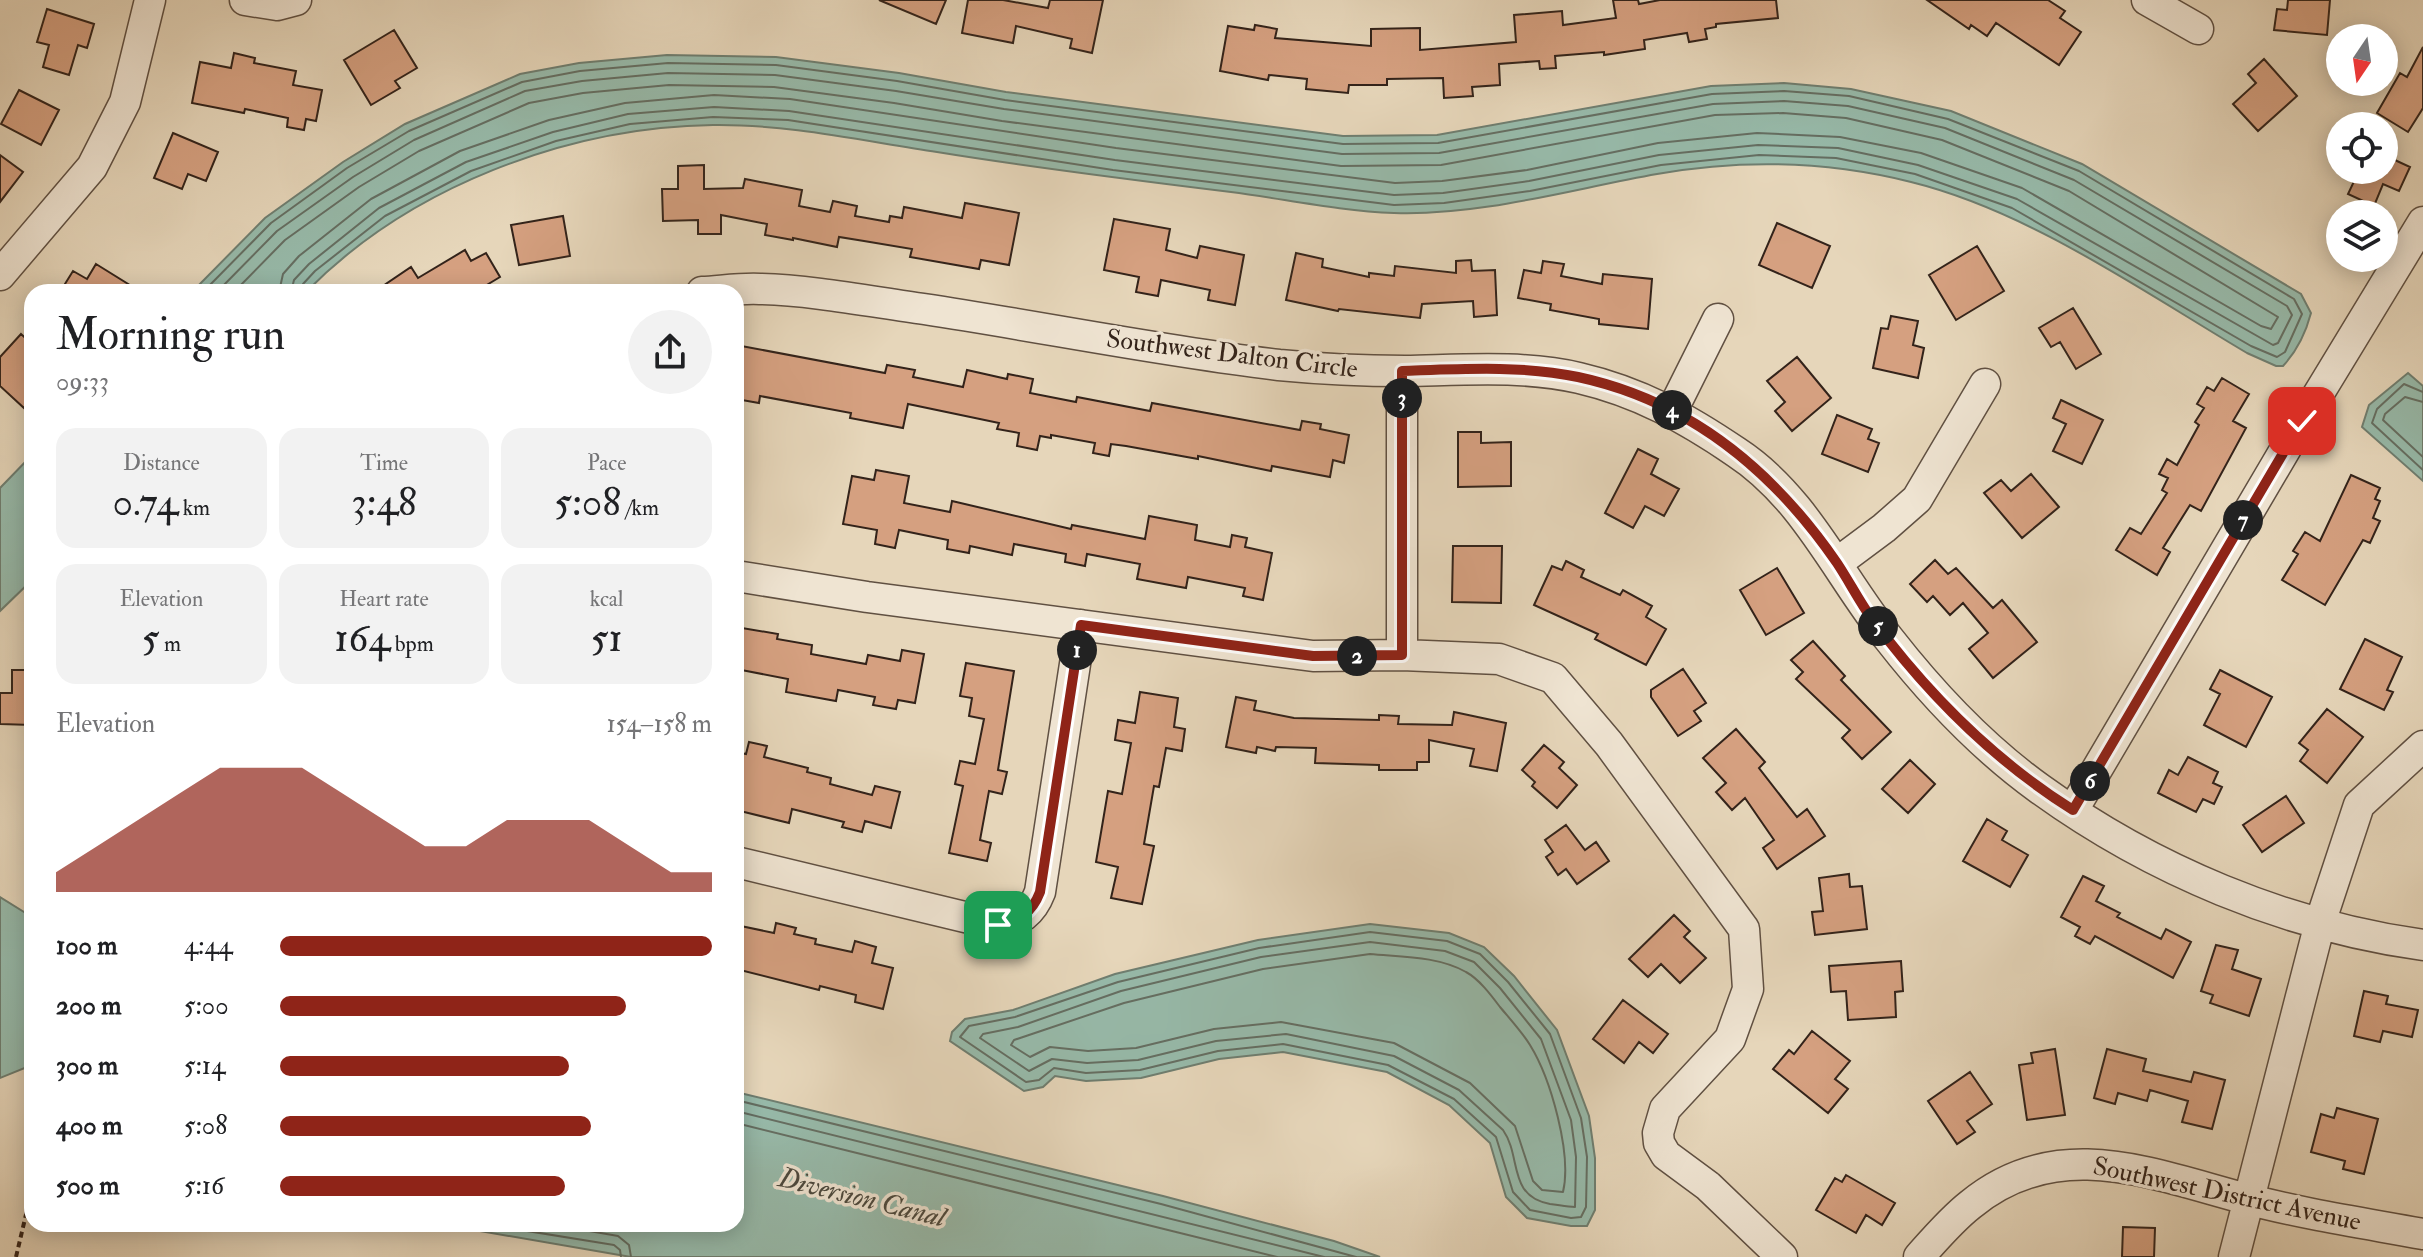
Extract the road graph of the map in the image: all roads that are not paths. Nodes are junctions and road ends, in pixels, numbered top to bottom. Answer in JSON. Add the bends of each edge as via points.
{"nodes":[{"id":1,"x":150,"y":0,"type":"edge"},
{"id":2,"x":245,"y":0,"type":"edge"},
{"id":3,"x":296,"y":0,"type":"edge"},
{"id":4,"x":2147,"y":0,"type":"edge"},
{"id":5,"x":2198,"y":29,"type":"dead end"},
{"id":6,"x":2423,"y":222,"type":"edge"},
{"id":7,"x":0,"y":275,"type":"edge"},
{"id":8,"x":744,"y":290,"type":"edge"},
{"id":9,"x":1718,"y":319,"type":"dead end"},
{"id":10,"x":1402,"y":371,"type":"junction"},
{"id":11,"x":1985,"y":384,"type":"dead end"},
{"id":12,"x":1672,"y":411,"type":"junction"},
{"id":13,"x":1837,"y":563,"type":"junction"},
{"id":14,"x":744,"y":577,"type":"edge"},
{"id":15,"x":1081,"y":625,"type":"junction"},
{"id":16,"x":1402,"y":655,"type":"junction"},
{"id":17,"x":2423,"y":746,"type":"edge"},
{"id":18,"x":2073,"y":810,"type":"junction"},
{"id":19,"x":744,"y":864,"type":"edge"},
{"id":20,"x":2320,"y":923,"type":"junction"},
{"id":21,"x":2423,"y":945,"type":"edge"},
{"id":22,"x":2247,"y":1199,"type":"junction"},
{"id":23,"x":2423,"y":1234,"type":"edge"},
{"id":24,"x":1782,"y":1257,"type":"edge"},
{"id":25,"x":1919,"y":1257,"type":"edge"},
{"id":26,"x":2234,"y":1257,"type":"edge"}],
"edges":[{"from":1,"to":7,"type":"street","via":[[125,102],[92,167]]},
{"from":2,"to":3,"type":"street","via":[[277,5]]},
{"from":4,"to":5,"type":"street"},
{"from":6,"to":18,"type":"street"},
{"from":8,"to":10,"type":"street","name":"Southwest Dalton Circle","via":[[995,320],[1280,365]]},
{"from":9,"to":12,"type":"street"},
{"from":10,"to":12,"type":"street","name":"Southwest Dalton Circle","via":[[1551,373],[1614,388]]},
{"from":10,"to":16,"type":"street"},
{"from":11,"to":13,"type":"street","via":[[1917,499]]},
{"from":12,"to":13,"type":"street","name":"Southwest Dalton Circle","via":[[1765,475]]},
{"from":13,"to":18,"type":"street","name":"Southwest Dalton Circle","via":[[1871,618],[1946,705],[2041,790]]},
{"from":14,"to":15,"type":"street"},
{"from":15,"to":16,"type":"street","via":[[1313,656]]},
{"from":15,"to":19,"type":"street","via":[[1040,892],[1018,920],[998,925]]},
{"from":16,"to":24,"type":"street","via":[[1499,659],[1553,678],[1609,744],[1744,929],[1748,989],[1730,1039],[1665,1109],[1659,1143],[1666,1155],[1708,1186]]},
{"from":17,"to":20,"type":"street","via":[[2359,805]]},
{"from":18,"to":20,"type":"street","name":"Southwest Dalton Circle","via":[[2206,885]]},
{"from":20,"to":21,"type":"street","name":"Southwest Dalton Circle"},
{"from":20,"to":22,"type":"street"},
{"from":22,"to":23,"type":"street","name":"Southwest District Avenue"},
{"from":22,"to":25,"type":"street","name":"Southwest District Avenue","via":[[2105,1163],[2060,1165],[2021,1175],[1973,1202]]},
{"from":22,"to":26,"type":"street"}]}
